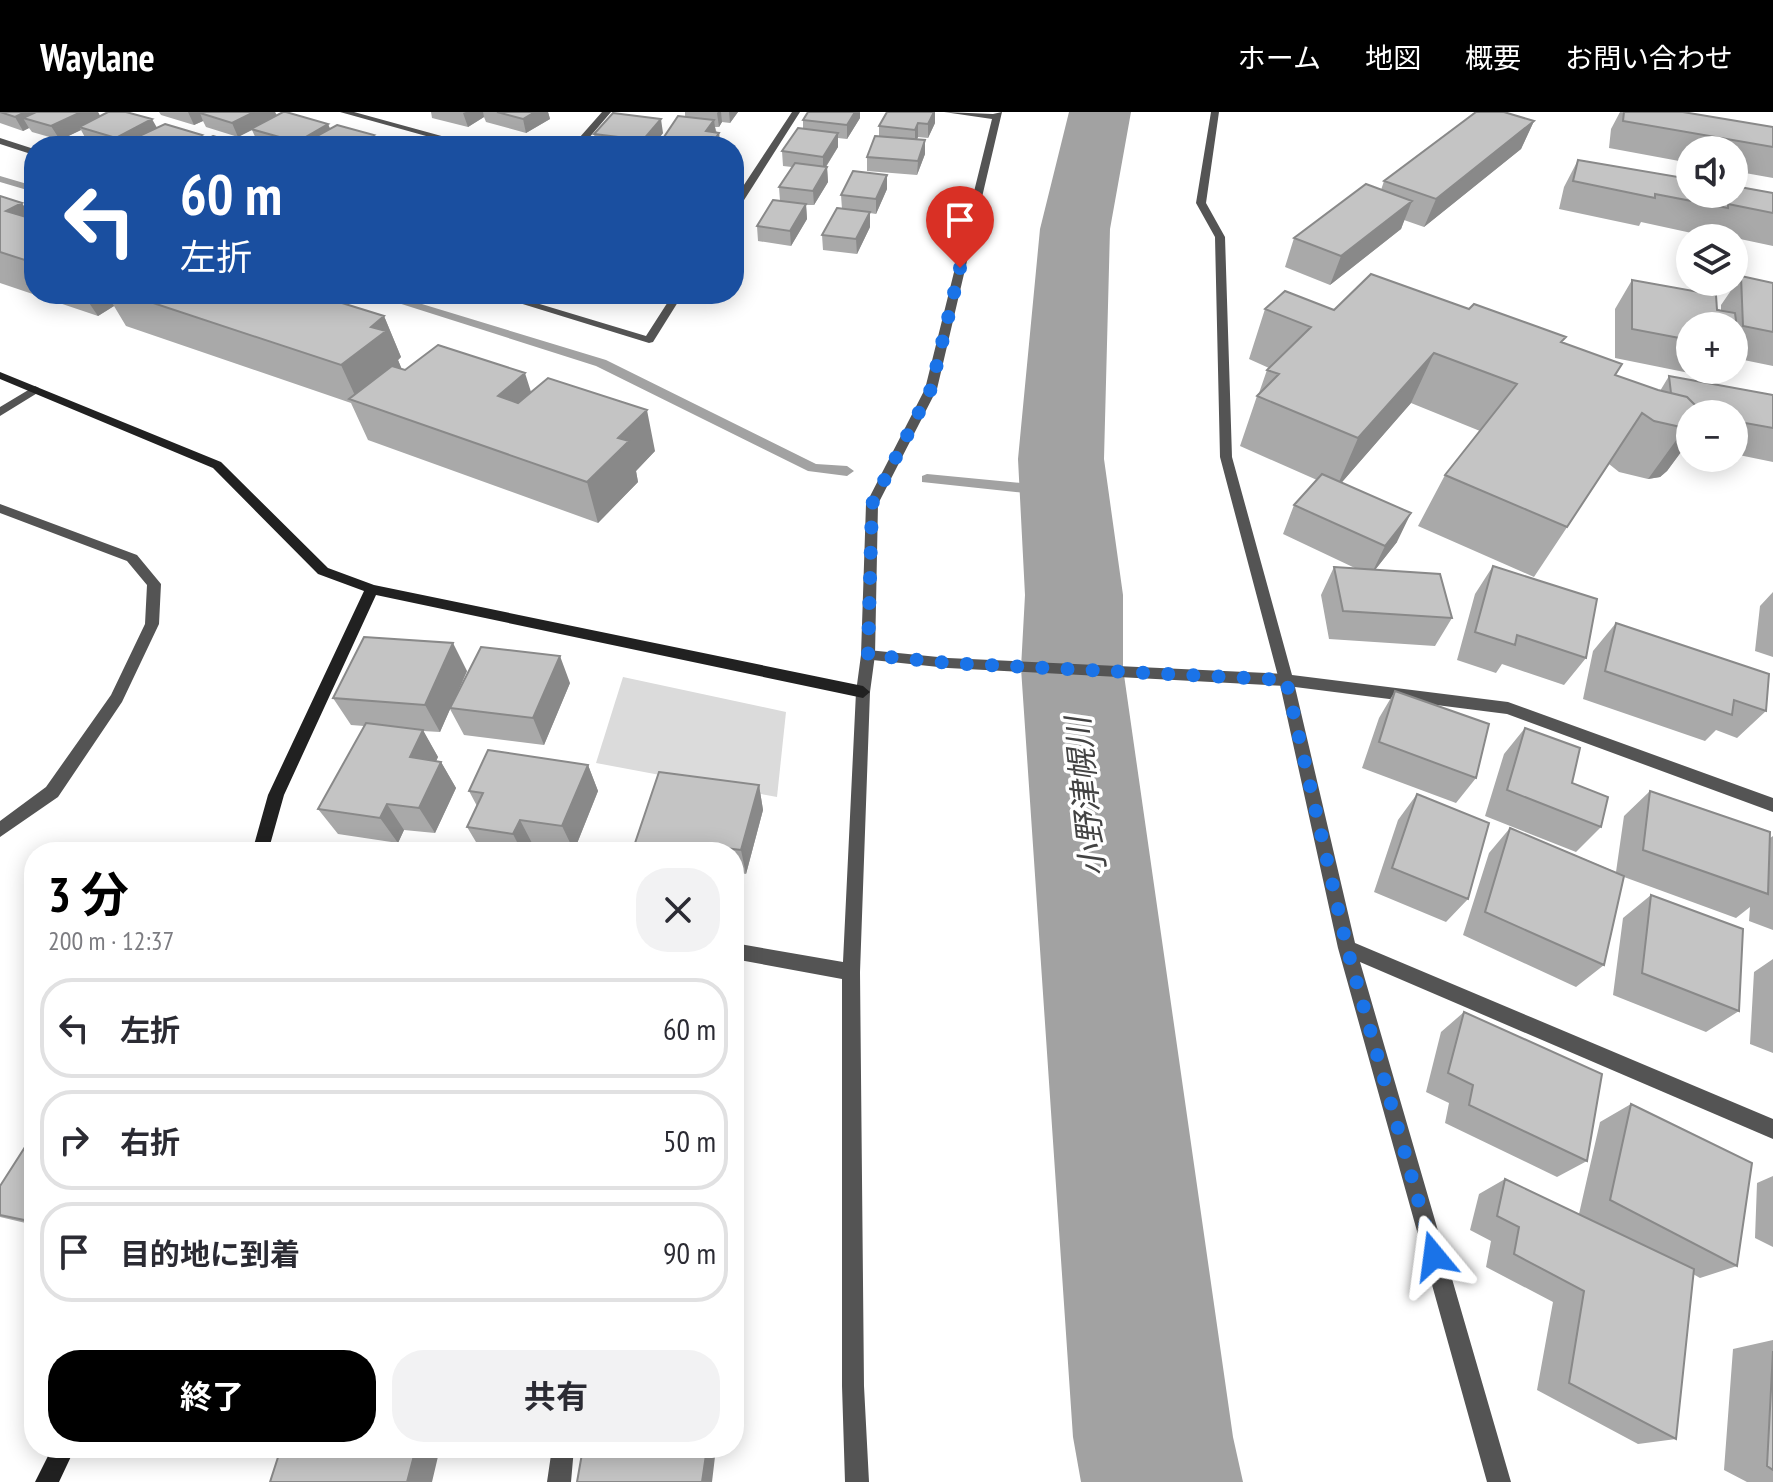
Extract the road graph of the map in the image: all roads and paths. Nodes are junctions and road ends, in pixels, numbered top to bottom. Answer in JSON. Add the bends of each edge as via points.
{"nodes":[{"id":1,"x":344,"y":112,"type":"edge"},
{"id":2,"x":607,"y":112,"type":"edge"},
{"id":3,"x":796,"y":112,"type":"edge"},
{"id":4,"x":948,"y":112,"type":"edge"},
{"id":5,"x":1215,"y":112,"type":"edge"},
{"id":6,"x":997,"y":115,"type":"edge"},
{"id":7,"x":435,"y":136,"type":"edge"},
{"id":8,"x":586,"y":136,"type":"edge"},
{"id":9,"x":0,"y":141,"type":"edge"},
{"id":10,"x":24,"y":149,"type":"edge"},
{"id":11,"x":744,"y":193,"type":"edge"},
{"id":12,"x":528,"y":304,"type":"edge"},
{"id":13,"x":672,"y":304,"type":"edge"},
{"id":14,"x":0,"y":375,"type":"edge"},
{"id":15,"x":35,"y":390,"type":"junction"},
{"id":16,"x":0,"y":412,"type":"edge"},
{"id":17,"x":0,"y":508,"type":"edge"},
{"id":18,"x":372,"y":589,"type":"junction"},
{"id":19,"x":868,"y":655,"type":"junction"},
{"id":20,"x":1286,"y":680,"type":"junction"},
{"id":21,"x":863,"y":692,"type":"junction"},
{"id":22,"x":1773,"y":805,"type":"edge"},
{"id":23,"x":0,"y":830,"type":"edge"},
{"id":24,"x":263,"y":842,"type":"edge"},
{"id":25,"x":1347,"y":948,"type":"junction"},
{"id":26,"x":744,"y":953,"type":"edge"},
{"id":27,"x":851,"y":972,"type":"junction"},
{"id":28,"x":1773,"y":1129,"type":"edge"},
{"id":29,"x":59,"y":1458,"type":"edge"},
{"id":30,"x":562,"y":1458,"type":"edge"},
{"id":31,"x":1503,"y":1478,"type":"edge"},
{"id":32,"x":47,"y":1482,"type":"edge"},
{"id":33,"x":559,"y":1482,"type":"edge"},
{"id":34,"x":857,"y":1482,"type":"edge"}],
"edges":[{"from":1,"to":7,"type":"street"},
{"from":2,"to":8,"type":"street"},
{"from":3,"to":11,"type":"street"},
{"from":4,"to":6,"type":"street"},
{"from":5,"to":20,"type":"street","via":[[1201,203],[1220,237],[1226,457]]},
{"from":6,"to":19,"type":"street","via":[[931,389],[872,504]]},
{"from":9,"to":10,"type":"street"},
{"from":12,"to":13,"type":"street","via":[[649,340]]},
{"from":14,"to":15,"type":"street"},
{"from":15,"to":16,"type":"street"},
{"from":15,"to":18,"type":"street","via":[[217,465],[323,571]]},
{"from":17,"to":23,"type":"street","via":[[132,558],[154,584],[152,624],[117,698],[52,792]]},
{"from":18,"to":21,"type":"street"},
{"from":18,"to":24,"type":"street","via":[[276,795]]},
{"from":19,"to":20,"type":"street"},
{"from":19,"to":21,"type":"street"},
{"from":20,"to":22,"type":"street","via":[[1508,708]]},
{"from":20,"to":25,"type":"street"},
{"from":21,"to":27,"type":"street"},
{"from":25,"to":28,"type":"street"},
{"from":25,"to":31,"type":"street"},
{"from":26,"to":27,"type":"street"},
{"from":27,"to":34,"type":"street"},
{"from":29,"to":32,"type":"street"},
{"from":30,"to":33,"type":"street"}]}
